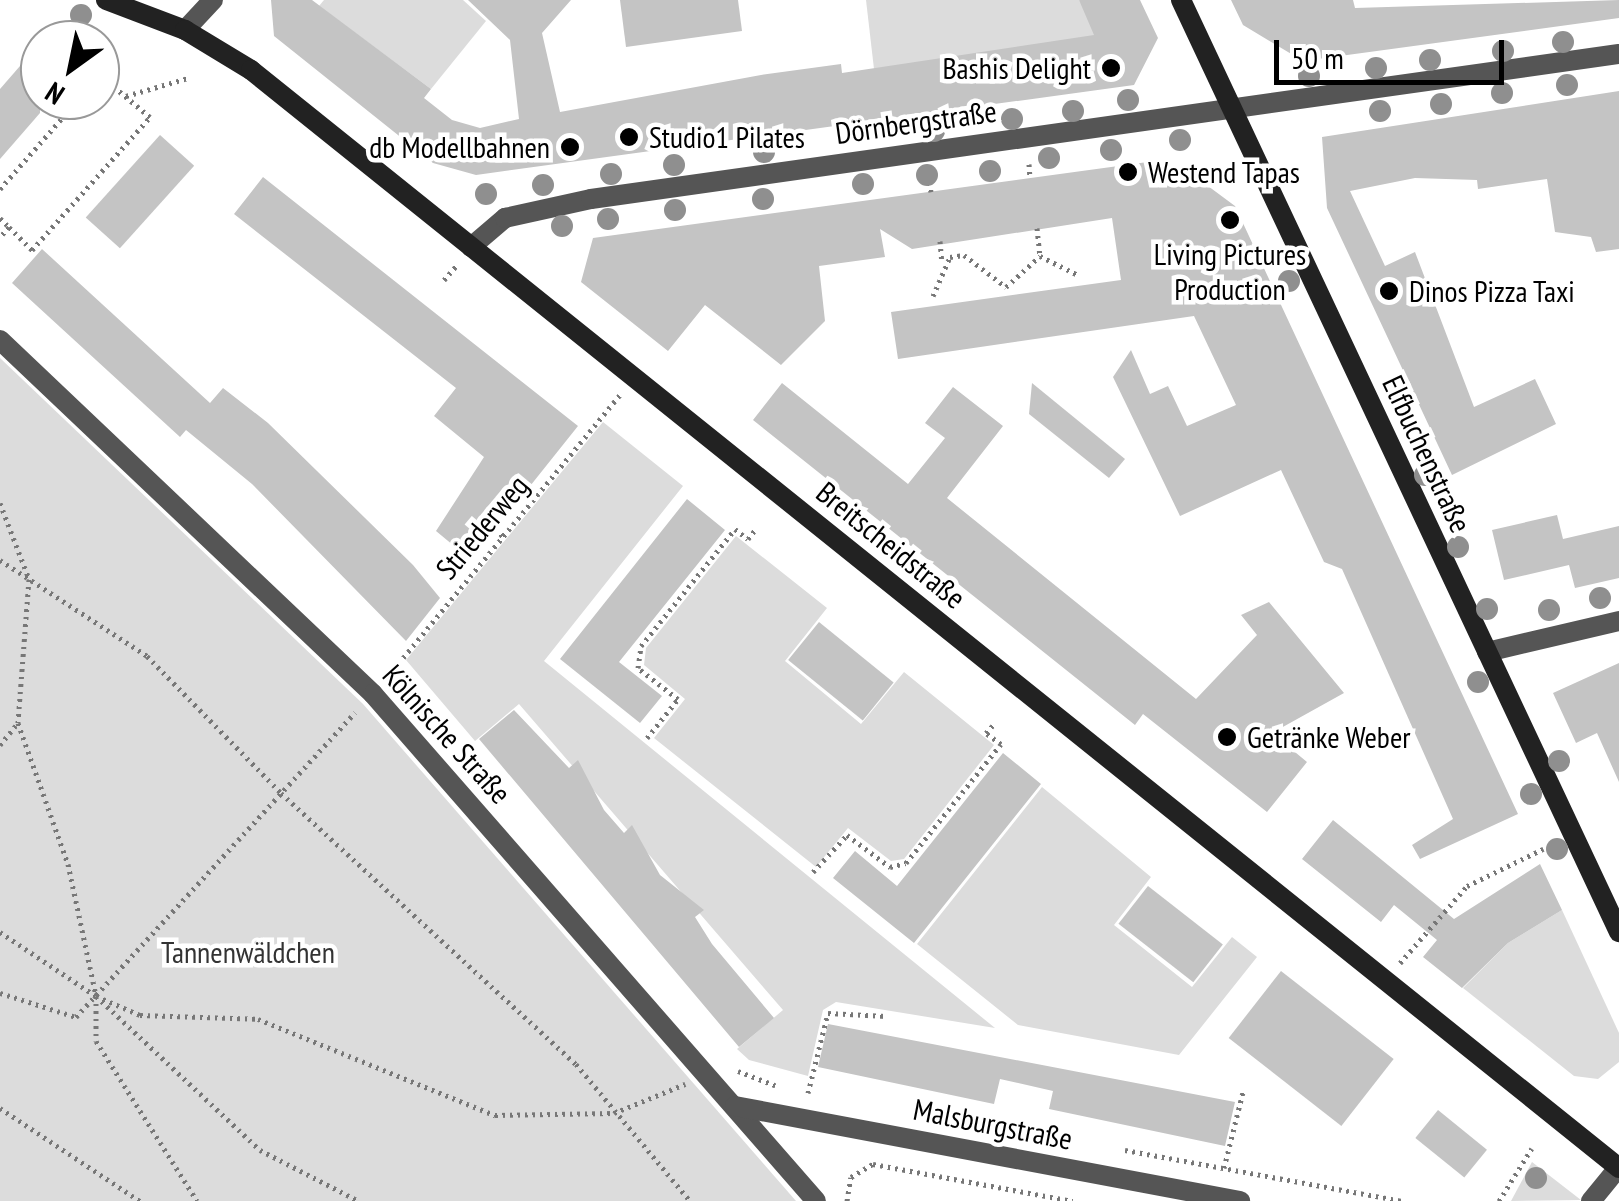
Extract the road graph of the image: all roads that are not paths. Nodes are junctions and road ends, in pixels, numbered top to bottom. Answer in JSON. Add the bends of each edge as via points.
{"nodes":[{"id":1,"x":106,"y":0,"type":"edge"},
{"id":2,"x":213,"y":0,"type":"edge"},
{"id":3,"x":1181,"y":0,"type":"edge"},
{"id":4,"x":185,"y":30,"type":"junction"},
{"id":5,"x":1619,"y":54,"type":"edge"},
{"id":6,"x":1231,"y":107,"type":"junction"},
{"id":7,"x":471,"y":247,"type":"junction"},
{"id":8,"x":0,"y":340,"type":"edge"},
{"id":9,"x":1619,"y":621,"type":"edge"},
{"id":10,"x":1487,"y":652,"type":"junction"},
{"id":11,"x":1619,"y":932,"type":"edge"},
{"id":12,"x":734,"y":1106,"type":"junction"},
{"id":13,"x":1619,"y":1168,"type":"edge"},
{"id":14,"x":816,"y":1201,"type":"edge"},
{"id":15,"x":1240,"y":1201,"type":"edge"},
{"id":16,"x":1591,"y":1201,"type":"edge"}],
"edges":[{"from":1,"to":4,"type":"main road","name":"Breitscheidstraße"},
{"from":2,"to":4,"type":"street"},
{"from":3,"to":6,"type":"main road","name":"Elfbuchenstraße"},
{"from":4,"to":7,"type":"main road","name":"Breitscheidstraße","via":[[251,70]]},
{"from":5,"to":6,"type":"street","name":"Dörnbergstraße"},
{"from":6,"to":7,"type":"street","name":"Dörnbergstraße","via":[[527,210]]},
{"from":6,"to":10,"type":"main road","name":"Elfbuchenstraße"},
{"from":7,"to":13,"type":"main road","name":"Breitscheidstraße"},
{"from":8,"to":12,"type":"street","name":"Kölnische Straße","via":[[373,694]]},
{"from":9,"to":10,"type":"street"},
{"from":10,"to":11,"type":"main road","name":"Elfbuchenstraße"},
{"from":12,"to":14,"type":"street","name":"Kölnische Straße"},
{"from":12,"to":15,"type":"street","name":"Malsburgstraße"},
{"from":13,"to":16,"type":"street"}]}
